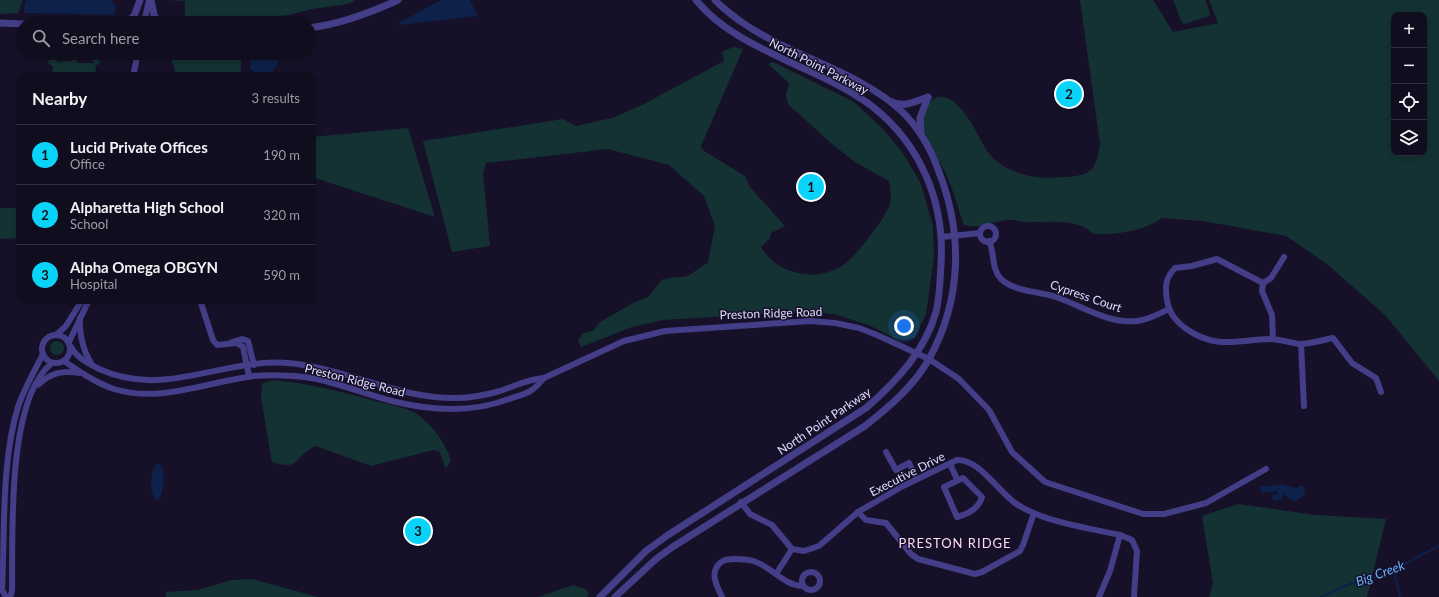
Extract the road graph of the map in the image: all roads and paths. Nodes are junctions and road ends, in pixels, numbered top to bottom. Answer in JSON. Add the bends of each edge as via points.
{"nodes":[{"id":1,"x":140,"y":0,"type":"edge"},
{"id":2,"x":150,"y":0,"type":"edge"},
{"id":3,"x":398,"y":0,"type":"edge"},
{"id":4,"x":696,"y":0,"type":"edge"},
{"id":5,"x":715,"y":0,"type":"edge"},
{"id":6,"x":134,"y":16,"type":"edge"},
{"id":7,"x":146,"y":16,"type":"edge"},
{"id":8,"x":155,"y":16,"type":"edge"},
{"id":9,"x":0,"y":23,"type":"edge"},
{"id":10,"x":16,"y":24,"type":"edge"},
{"id":11,"x":316,"y":26,"type":"edge"},
{"id":12,"x":136,"y":60,"type":"edge"},
{"id":13,"x":134,"y":72,"type":"edge"},
{"id":14,"x":886,"y":99,"type":"junction"},
{"id":15,"x":923,"y":137,"type":"junction"},
{"id":16,"x":980,"y":233,"type":"junction"},
{"id":17,"x":942,"y":237,"type":"junction"},
{"id":18,"x":956,"y":237,"type":"junction"},
{"id":19,"x":989,"y":241,"type":"junction"},
{"id":20,"x":1284,"y":257,"type":"dead end"},
{"id":21,"x":1263,"y":283,"type":"junction"},
{"id":22,"x":80,"y":304,"type":"edge"},
{"id":23,"x":87,"y":304,"type":"edge"},
{"id":24,"x":201,"y":304,"type":"edge"},
{"id":25,"x":1169,"y":309,"type":"junction"},
{"id":26,"x":80,"y":318,"type":"junction"},
{"id":27,"x":57,"y":334,"type":"junction"},
{"id":28,"x":1272,"y":339,"type":"junction"},
{"id":29,"x":70,"y":344,"type":"junction"},
{"id":30,"x":1301,"y":344,"type":"junction"},
{"id":31,"x":43,"y":354,"type":"junction"},
{"id":32,"x":916,"y":354,"type":"junction"},
{"id":33,"x":929,"y":359,"type":"junction"},
{"id":34,"x":64,"y":361,"type":"junction"},
{"id":35,"x":52,"y":363,"type":"junction"},
{"id":36,"x":251,"y":365,"type":"junction"},
{"id":37,"x":93,"y":366,"type":"junction"},
{"id":38,"x":82,"y":373,"type":"junction"},
{"id":39,"x":249,"y":376,"type":"junction"},
{"id":40,"x":544,"y":378,"type":"junction"},
{"id":41,"x":34,"y":389,"type":"junction"},
{"id":42,"x":1381,"y":392,"type":"dead end"},
{"id":43,"x":1304,"y":406,"type":"dead end"},
{"id":44,"x":886,"y":452,"type":"dead end"},
{"id":45,"x":950,"y":464,"type":"junction"},
{"id":46,"x":1266,"y":469,"type":"dead end"},
{"id":47,"x":3,"y":474,"type":"edge"},
{"id":48,"x":917,"y":479,"type":"junction"},
{"id":49,"x":957,"y":479,"type":"junction"},
{"id":50,"x":741,"y":502,"type":"junction"},
{"id":51,"x":858,"y":512,"type":"junction"},
{"id":52,"x":1034,"y":513,"type":"junction"},
{"id":53,"x":3,"y":521,"type":"edge"},
{"id":54,"x":1120,"y":535,"type":"junction"},
{"id":55,"x":792,"y":549,"type":"junction"},
{"id":56,"x":776,"y":574,"type":"junction"},
{"id":57,"x":802,"y":586,"type":"dead end"},
{"id":58,"x":6,"y":597,"type":"edge"},
{"id":59,"x":10,"y":597,"type":"edge"},
{"id":60,"x":600,"y":597,"type":"edge"},
{"id":61,"x":615,"y":597,"type":"edge"},
{"id":62,"x":722,"y":597,"type":"edge"},
{"id":63,"x":1099,"y":597,"type":"edge"},
{"id":64,"x":1134,"y":597,"type":"edge"}],
"edges":[{"from":1,"to":6,"type":"street"},
{"from":2,"to":7,"type":"street"},
{"from":2,"to":8,"type":"street"},
{"from":3,"to":11,"type":"street","via":[[346,20]]},
{"from":4,"to":17,"type":"street","name":"North Point Parkway","via":[[713,19],[736,35],[849,91],[886,118],[909,145],[924,169],[940,216]]},
{"from":5,"to":14,"type":"street","name":"North Point Parkway","via":[[766,38],[865,84]]},
{"from":9,"to":10,"type":"street"},
{"from":12,"to":13,"type":"street"},
{"from":14,"to":15,"type":"street","name":"North Point Parkway"},
{"from":14,"to":15,"type":"street","via":[[902,104],[928,96],[920,118]]},
{"from":15,"to":18,"type":"street","name":"North Point Parkway","via":[[946,190]]},
{"from":16,"to":18,"type":"street","name":"Cypress Court"},
{"from":16,"to":19,"type":"street","via":[[983,239]]},
{"from":16,"to":19,"type":"street","name":"Cypress Court","via":[[985,227],[992,227],[996,231],[996,236]]},
{"from":17,"to":18,"type":"street","name":"Cypress Court"},
{"from":17,"to":32,"type":"street","name":"North Point Parkway","via":[[940,290],[936,311]]},
{"from":18,"to":33,"type":"street","name":"North Point Parkway","via":[[956,272],[950,308]]},
{"from":19,"to":25,"type":"street","name":"Cypress Court","via":[[1000,278],[1018,288],[1057,297],[1096,314],[1121,320],[1137,321]]},
{"from":20,"to":21,"type":"street","via":[[1270,278]]},
{"from":21,"to":25,"type":"street","via":[[1217,259],[1175,268],[1168,275],[1165,288]]},
{"from":21,"to":28,"type":"street","via":[[1262,291],[1267,297],[1272,315]]},
{"from":22,"to":27,"type":"street","via":[[66,326]]},
{"from":23,"to":26,"type":"street"},
{"from":24,"to":36,"type":"street","via":[[217,345],[246,340],[251,346]]},
{"from":25,"to":28,"type":"street","via":[[1176,321],[1194,334],[1212,342],[1233,343]]},
{"from":26,"to":29,"type":"street"},
{"from":26,"to":37,"type":"street","via":[[79,329],[86,356]]},
{"from":27,"to":29,"type":"street","via":[[66,338]]},
{"from":27,"to":31,"type":"street","via":[[49,336],[43,342]]},
{"from":28,"to":30,"type":"street"},
{"from":29,"to":34,"type":"street","via":[[70,355]]},
{"from":29,"to":37,"type":"street","name":"Preston Ridge Road","via":[[80,358]]},
{"from":30,"to":42,"type":"street","via":[[1333,338],[1352,362],[1376,378]]},
{"from":30,"to":43,"type":"street"},
{"from":31,"to":35,"type":"street"},
{"from":31,"to":47,"type":"street","via":[[18,408]]},
{"from":32,"to":33,"type":"street","name":"Preston Ridge Road"},
{"from":32,"to":40,"type":"street","name":"Preston Ridge Road","via":[[859,328],[835,323],[811,321],[688,328],[645,334],[624,341]]},
{"from":32,"to":60,"type":"street","name":"North Point Parkway","via":[[891,386],[866,408],[668,535],[646,551]]},
{"from":33,"to":46,"type":"street","name":"Preston Ridge Road","via":[[973,392],[989,410],[1012,452],[1045,482],[1144,514],[1164,514],[1206,503]]},
{"from":33,"to":50,"type":"street","name":"North Point Parkway","via":[[905,391],[865,426]]},
{"from":34,"to":35,"type":"street"},
{"from":34,"to":38,"type":"street","name":"Preston Ridge Road"},
{"from":35,"to":41,"type":"street","via":[[45,368]]},
{"from":36,"to":37,"type":"street","name":"Preston Ridge Road","via":[[155,381],[131,380]]},
{"from":36,"to":39,"type":"street"},
{"from":36,"to":40,"type":"street","name":"Preston Ridge Road","via":[[263,363],[329,369],[417,394],[442,398],[479,396],[530,379]]},
{"from":38,"to":39,"type":"street","name":"Preston Ridge Road","via":[[116,389],[154,394]]},
{"from":38,"to":41,"type":"street","via":[[70,371],[51,374]]},
{"from":39,"to":40,"type":"street","name":"Preston Ridge Road","via":[[295,376],[346,387],[396,402],[441,410],[498,403],[535,389]]},
{"from":41,"to":59,"type":"street","via":[[25,412],[17,449]]},
{"from":44,"to":48,"type":"street","via":[[896,470],[909,463]]},
{"from":45,"to":48,"type":"street","name":"Executive Drive"},
{"from":45,"to":49,"type":"street"},
{"from":45,"to":52,"type":"street","name":"Executive Drive","via":[[957,460],[969,462],[1016,504]]},
{"from":47,"to":53,"type":"street"},
{"from":48,"to":51,"type":"street","name":"Executive Drive"},
{"from":49,"to":49,"type":"street","via":[[963,478],[982,497],[980,504],[965,515],[957,517],[944,487]]},
{"from":50,"to":55,"type":"street","via":[[750,514],[772,525]]},
{"from":50,"to":61,"type":"street","name":"North Point Parkway","via":[[656,559]]},
{"from":51,"to":52,"type":"street","via":[[866,520],[886,523],[918,559],[975,574],[1020,551]]},
{"from":51,"to":55,"type":"street","name":"Executive Drive","via":[[819,546],[804,552]]},
{"from":52,"to":54,"type":"street","name":"Executive Drive"},
{"from":53,"to":58,"type":"street","via":[[2,590]]},
{"from":54,"to":63,"type":"street","via":[[1110,571]]},
{"from":54,"to":64,"type":"street","via":[[1132,540],[1137,551]]},
{"from":55,"to":56,"type":"street"},
{"from":56,"to":57,"type":"street","via":[[790,583]]},
{"from":56,"to":62,"type":"street","via":[[748,559],[723,561],[718,565],[714,577]]}]}
